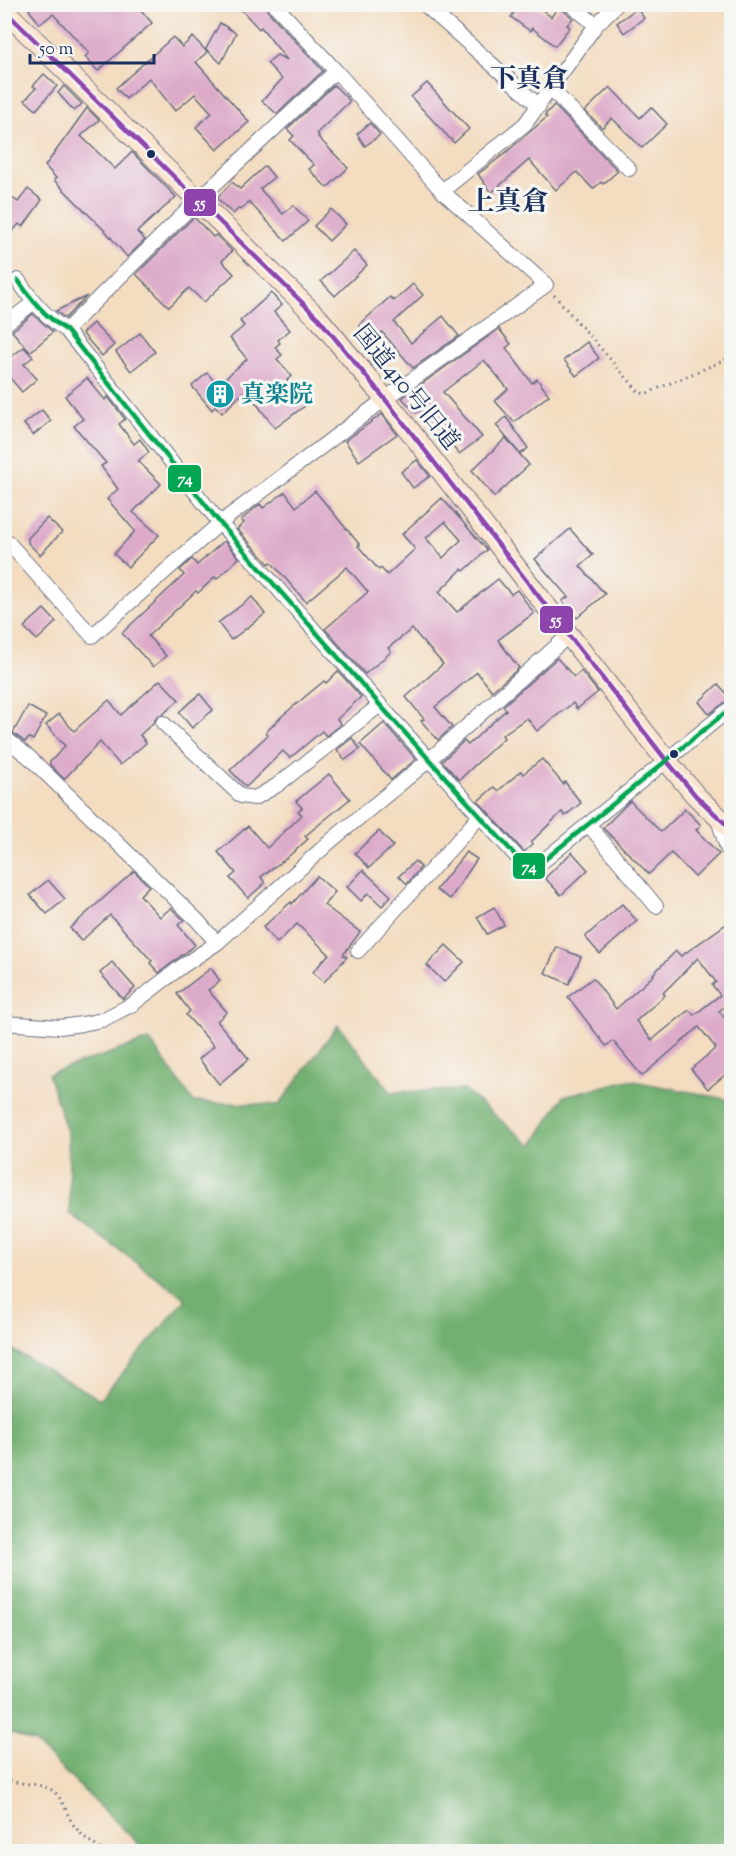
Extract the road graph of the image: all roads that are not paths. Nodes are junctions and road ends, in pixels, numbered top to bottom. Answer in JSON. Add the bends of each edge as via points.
{"nodes":[{"id":1,"x":274,"y":4,"type":"edge"},
{"id":2,"x":424,"y":4,"type":"edge"},
{"id":3,"x":570,"y":4,"type":"edge"},
{"id":4,"x":617,"y":4,"type":"edge"},
{"id":5,"x":4,"y":10,"type":"edge"},
{"id":6,"x":596,"y":25,"type":"junction"},
{"id":7,"x":336,"y":71,"type":"junction"},
{"id":8,"x":551,"y":89,"type":"junction"},
{"id":9,"x":539,"y":106,"type":"junction"},
{"id":10,"x":629,"y":169,"type":"dead end"},
{"id":11,"x":442,"y":191,"type":"junction"},
{"id":12,"x":198,"y":200,"type":"junction"},
{"id":13,"x":18,"y":280,"type":"dead end"},
{"id":14,"x":33,"y":303,"type":"junction"},
{"id":15,"x":4,"y":325,"type":"edge"},
{"id":16,"x":66,"y":330,"type":"junction"},
{"id":17,"x":385,"y":399,"type":"junction"},
{"id":18,"x":220,"y":523,"type":"junction"},
{"id":19,"x":4,"y":538,"type":"edge"},
{"id":20,"x":569,"y":635,"type":"junction"},
{"id":21,"x":380,"y":705,"type":"junction"},
{"id":22,"x":732,"y":707,"type":"edge"},
{"id":23,"x":163,"y":723,"type":"dead end"},
{"id":24,"x":4,"y":737,"type":"edge"},
{"id":25,"x":429,"y":760,"type":"junction"},
{"id":26,"x":666,"y":760,"type":"junction"},
{"id":27,"x":480,"y":816,"type":"junction"},
{"id":28,"x":724,"y":823,"type":"edge"},
{"id":29,"x":588,"y":824,"type":"junction"},
{"id":30,"x":732,"y":854,"type":"edge"},
{"id":31,"x":656,"y":906,"type":"dead end"},
{"id":32,"x":217,"y":943,"type":"junction"},
{"id":33,"x":358,"y":951,"type":"dead end"},
{"id":34,"x":4,"y":1023,"type":"edge"}],
"edges":[{"from":1,"to":7,"type":"street"},
{"from":2,"to":9,"type":"street"},
{"from":3,"to":6,"type":"street"},
{"from":4,"to":6,"type":"street"},
{"from":5,"to":12,"type":"street","name":"国道410号旧道"},
{"from":6,"to":8,"type":"street"},
{"from":7,"to":11,"type":"street"},
{"from":7,"to":12,"type":"street"},
{"from":8,"to":9,"type":"street"},
{"from":8,"to":10,"type":"street"},
{"from":9,"to":11,"type":"street","via":[[525,124]]},
{"from":11,"to":17,"type":"street","via":[[546,285]]},
{"from":12,"to":16,"type":"street"},
{"from":12,"to":17,"type":"street","name":"国道410号旧道","via":[[319,319]]},
{"from":13,"to":14,"type":"street"},
{"from":14,"to":15,"type":"street"},
{"from":14,"to":16,"type":"street"},
{"from":16,"to":18,"type":"street"},
{"from":17,"to":18,"type":"street"},
{"from":17,"to":20,"type":"street","name":"国道410号旧道"},
{"from":18,"to":19,"type":"street","via":[[92,636]]},
{"from":18,"to":21,"type":"street"},
{"from":20,"to":25,"type":"street"},
{"from":20,"to":26,"type":"street","name":"国道410号旧道"},
{"from":21,"to":23,"type":"street","via":[[255,798],[241,796]]},
{"from":21,"to":25,"type":"street"},
{"from":22,"to":26,"type":"street"},
{"from":24,"to":32,"type":"street"},
{"from":25,"to":27,"type":"street"},
{"from":25,"to":32,"type":"street"},
{"from":26,"to":28,"type":"street","name":"国道410号旧道"},
{"from":26,"to":29,"type":"street"},
{"from":27,"to":29,"type":"street","via":[[525,866],[537,866]]},
{"from":27,"to":33,"type":"street"},
{"from":28,"to":30,"type":"street"},
{"from":29,"to":31,"type":"street"},
{"from":32,"to":34,"type":"street","via":[[133,1004],[102,1020],[60,1027]]}]}
